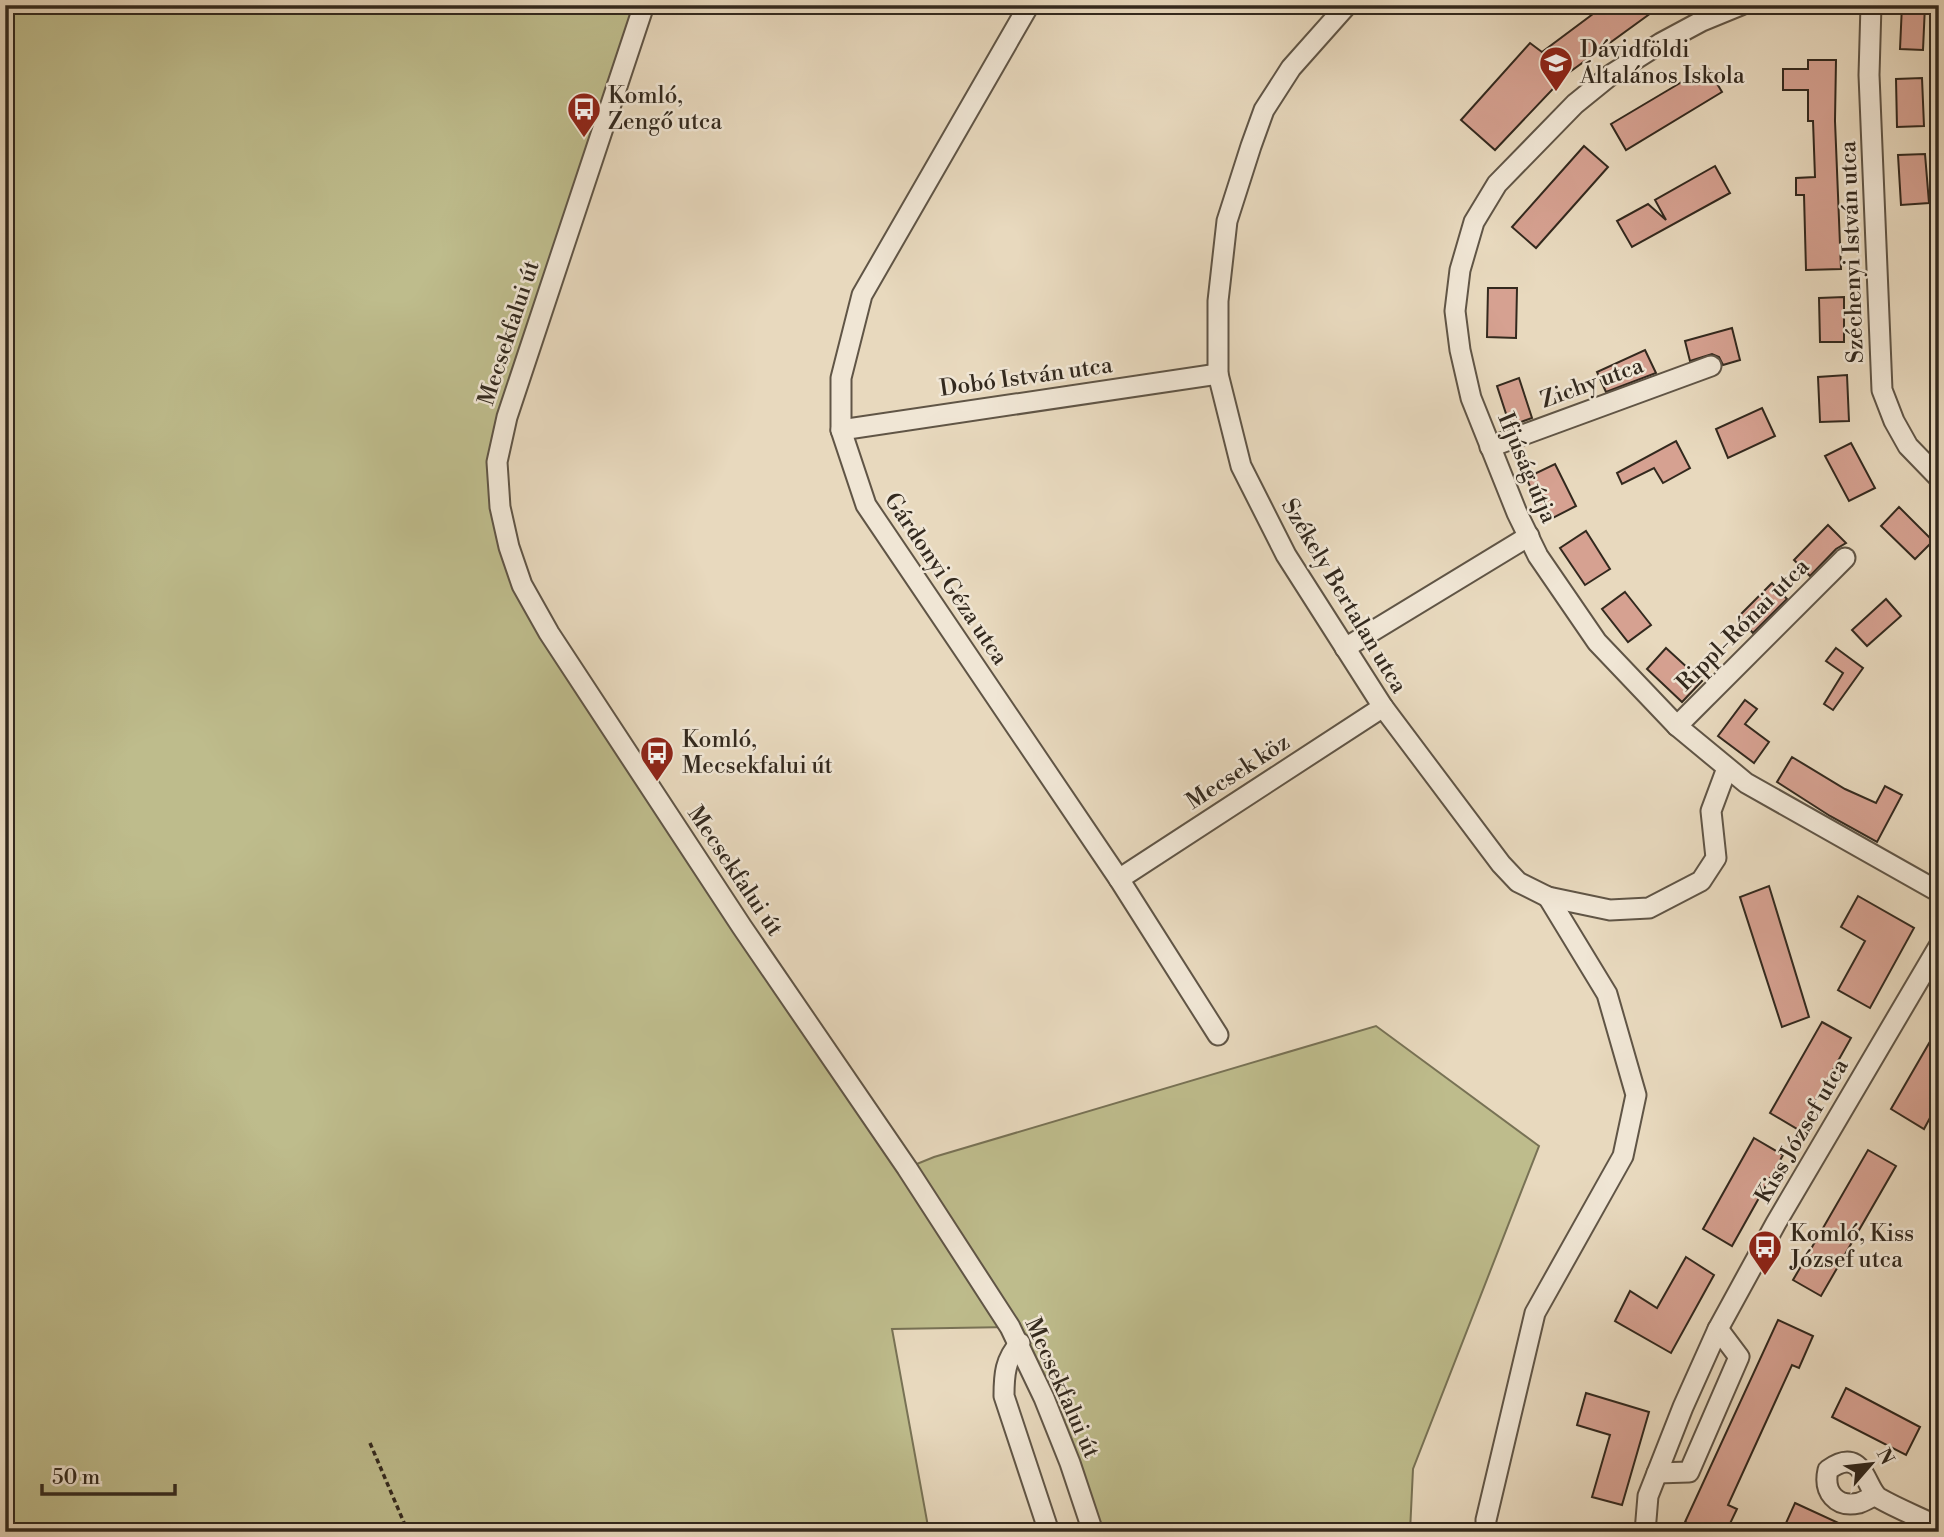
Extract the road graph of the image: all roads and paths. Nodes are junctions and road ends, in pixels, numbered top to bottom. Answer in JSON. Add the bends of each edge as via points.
{"nodes":[{"id":1,"x":645,"y":5,"type":"edge"},
{"id":2,"x":1029,"y":5,"type":"edge"},
{"id":3,"x":1347,"y":5,"type":"edge"},
{"id":4,"x":1741,"y":5,"type":"edge"},
{"id":5,"x":1871,"y":5,"type":"edge"},
{"id":6,"x":1711,"y":366,"type":"dead end"},
{"id":7,"x":1218,"y":374,"type":"junction"},
{"id":8,"x":841,"y":430,"type":"junction"},
{"id":9,"x":1490,"y":447,"type":"junction"},
{"id":10,"x":1939,"y":478,"type":"edge"},
{"id":11,"x":1529,"y":536,"type":"junction"},
{"id":12,"x":1845,"y":558,"type":"dead end"},
{"id":13,"x":1345,"y":648,"type":"junction"},
{"id":14,"x":1383,"y":707,"type":"junction"},
{"id":15,"x":1677,"y":726,"type":"junction"},
{"id":16,"x":1727,"y":768,"type":"junction"},
{"id":17,"x":1119,"y":879,"type":"junction"},
{"id":18,"x":1939,"y":892,"type":"edge"},
{"id":19,"x":1548,"y":897,"type":"junction"},
{"id":20,"x":1937,"y":951,"type":"edge"},
{"id":21,"x":1218,"y":1035,"type":"dead end"},
{"id":22,"x":1718,"y":1329,"type":"junction"},
{"id":23,"x":1020,"y":1343,"type":"junction"},
{"id":24,"x":370,"y":1443,"type":"dead end"},
{"id":25,"x":1657,"y":1473,"type":"junction"},
{"id":26,"x":1875,"y":1495,"type":"dead end"},
{"id":27,"x":1939,"y":1527,"type":"edge"},
{"id":28,"x":408,"y":1532,"type":"edge"},
{"id":29,"x":1049,"y":1532,"type":"edge"},
{"id":30,"x":1093,"y":1532,"type":"edge"},
{"id":31,"x":1486,"y":1532,"type":"edge"},
{"id":32,"x":1645,"y":1532,"type":"edge"}],
"edges":[{"from":1,"to":23,"type":"street","name":"Mecsekfalui út","via":[[506,417],[497,462],[509,547],[549,633]]},
{"from":2,"to":8,"type":"street","name":"Gárdonyi Géza utca","via":[[862,295],[841,378]]},
{"from":3,"to":7,"type":"street","name":"Székely Bertalan utca","via":[[1291,68],[1264,110],[1251,146],[1227,221],[1218,301]]},
{"from":4,"to":9,"type":"street","name":"Ifjúság útja","via":[[1702,21],[1612,74],[1535,143],[1497,184],[1474,222],[1460,270],[1455,311],[1471,398]]},
{"from":5,"to":10,"type":"street","name":"Széchenyi István utca","via":[[1869,75],[1882,390],[1908,446]]},
{"from":6,"to":9,"type":"street","name":"Zichy utca"},
{"from":7,"to":8,"type":"street","name":"Dobó István utca"},
{"from":7,"to":13,"type":"street","name":"Székely Bertalan utca","via":[[1241,466],[1286,555]]},
{"from":8,"to":17,"type":"street","name":"Gárdonyi Géza utca","via":[[866,505]]},
{"from":9,"to":11,"type":"street","name":"Ifjúság útja"},
{"from":11,"to":13,"type":"street"},
{"from":11,"to":15,"type":"street","name":"Ifjúság útja","via":[[1597,642]]},
{"from":12,"to":15,"type":"street","name":"Rippl-Rónai utca"},
{"from":13,"to":14,"type":"street","name":"Székely Bertalan utca"},
{"from":14,"to":17,"type":"street","name":"Mecsek köz"},
{"from":14,"to":19,"type":"street","name":"Székely Bertalan utca","via":[[1501,864],[1518,882]]},
{"from":15,"to":16,"type":"street","name":"Ifjúság útja"},
{"from":16,"to":18,"type":"street","name":"Ifjúság útja","via":[[1779,804]]},
{"from":16,"to":19,"type":"street","name":"Székely Bertalan utca","via":[[1711,811],[1716,858],[1700,881],[1649,908],[1610,910]]},
{"from":17,"to":21,"type":"street","name":"Gárdonyi Géza utca"},
{"from":19,"to":31,"type":"street","via":[[1607,994],[1636,1095],[1623,1156],[1535,1313]]},
{"from":20,"to":22,"type":"street","name":"Kiss József utca"},
{"from":22,"to":25,"type":"street","name":"Kiss József utca"},
{"from":22,"to":25,"type":"street","via":[[1739,1357],[1689,1472]]},
{"from":23,"to":29,"type":"street","via":[[1009,1354],[1004,1396]]},
{"from":23,"to":30,"type":"street","name":"Mecsekfalui út"},
{"from":24,"to":28,"type":"path"},
{"from":25,"to":32,"type":"street","name":"Kiss József utca","via":[[1648,1496]]},
{"from":26,"to":27,"type":"street"}]}
